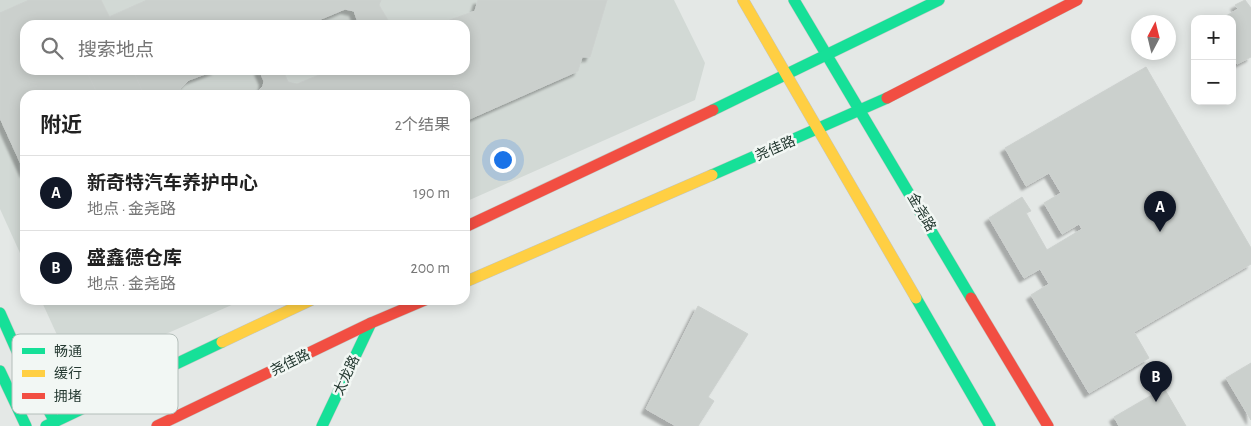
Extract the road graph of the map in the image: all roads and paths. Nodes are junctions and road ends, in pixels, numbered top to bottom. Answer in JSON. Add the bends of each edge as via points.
{"nodes":[{"id":1,"x":743,"y":0,"type":"edge"},
{"id":2,"x":794,"y":0,"type":"edge"},
{"id":3,"x":940,"y":0,"type":"edge"},
{"id":4,"x":1077,"y":0,"type":"edge"},
{"id":5,"x":827,"y":56,"type":"junction"},
{"id":6,"x":786,"y":75,"type":"junction"},
{"id":7,"x":862,"y":111,"type":"junction"},
{"id":8,"x":818,"y":129,"type":"junction"},
{"id":9,"x":470,"y":225,"type":"edge"},
{"id":10,"x":470,"y":280,"type":"edge"},
{"id":11,"x":301,"y":305,"type":"edge"},
{"id":12,"x":413,"y":305,"type":"edge"},
{"id":13,"x":0,"y":313,"type":"edge"},
{"id":14,"x":371,"y":323,"type":"junction"},
{"id":15,"x":12,"y":340,"type":"edge"},
{"id":16,"x":178,"y":363,"type":"edge"},
{"id":17,"x":0,"y":371,"type":"edge"},
{"id":18,"x":12,"y":396,"type":"edge"},
{"id":19,"x":20,"y":414,"type":"edge"},
{"id":20,"x":72,"y":414,"type":"edge"},
{"id":21,"x":51,"y":424,"type":"edge"},
{"id":22,"x":26,"y":426,"type":"edge"},
{"id":23,"x":157,"y":426,"type":"edge"},
{"id":24,"x":322,"y":426,"type":"edge"},
{"id":25,"x":990,"y":426,"type":"edge"},
{"id":26,"x":1048,"y":426,"type":"edge"}],
"edges":[{"from":1,"to":6,"type":"main road"},
{"from":2,"to":5,"type":"main road","name":"金尧路"},
{"from":3,"to":5,"type":"main road"},
{"from":4,"to":7,"type":"main road","name":"尧佳路"},
{"from":5,"to":6,"type":"main road"},
{"from":5,"to":7,"type":"main road","name":"金尧路"},
{"from":6,"to":8,"type":"main road"},
{"from":6,"to":9,"type":"main road"},
{"from":7,"to":8,"type":"main road","name":"尧佳路"},
{"from":7,"to":26,"type":"main road","name":"金尧路"},
{"from":8,"to":10,"type":"main road","name":"尧佳路"},
{"from":8,"to":25,"type":"main road"},
{"from":11,"to":16,"type":"main road"},
{"from":12,"to":14,"type":"main road","name":"尧佳路"},
{"from":13,"to":15,"type":"main road"},
{"from":14,"to":23,"type":"main road","name":"尧佳路"},
{"from":14,"to":24,"type":"main road","name":"太龙路"},
{"from":17,"to":18,"type":"main road"},
{"from":19,"to":22,"type":"main road"},
{"from":20,"to":21,"type":"main road"}]}
